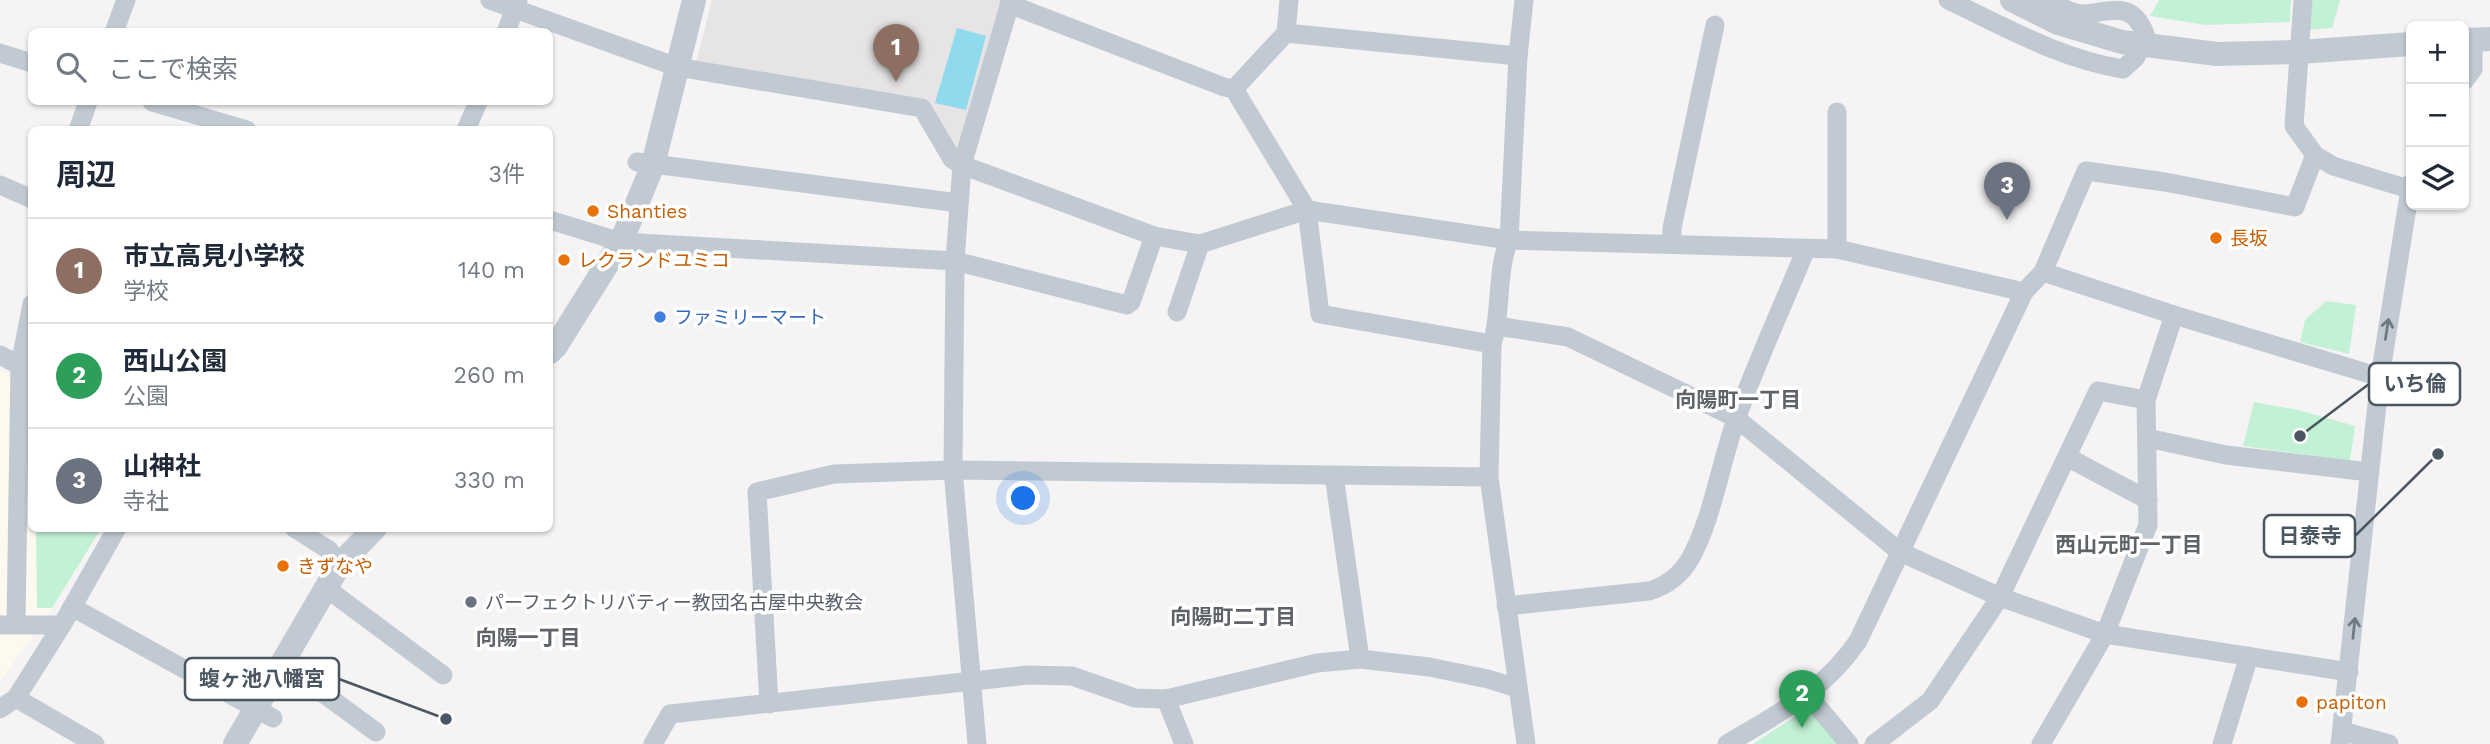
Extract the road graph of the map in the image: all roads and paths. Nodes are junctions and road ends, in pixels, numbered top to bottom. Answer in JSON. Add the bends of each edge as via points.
{"nodes":[{"id":1,"x":126,"y":0,"type":"edge"},
{"id":2,"x":491,"y":0,"type":"edge"},
{"id":3,"x":694,"y":0,"type":"edge"},
{"id":4,"x":1289,"y":0,"type":"edge"},
{"id":5,"x":1524,"y":0,"type":"edge"},
{"id":6,"x":1948,"y":0,"type":"edge"},
{"id":7,"x":2012,"y":0,"type":"edge"},
{"id":8,"x":2046,"y":0,"type":"edge"},
{"id":9,"x":2303,"y":0,"type":"edge"},
{"id":10,"x":1010,"y":2,"type":"edge"},
{"id":11,"x":517,"y":5,"type":"edge"},
{"id":12,"x":1715,"y":25,"type":"dead end"},
{"id":13,"x":116,"y":28,"type":"edge"},
{"id":14,"x":508,"y":28,"type":"edge"},
{"id":15,"x":1286,"y":33,"type":"junction"},
{"id":16,"x":2476,"y":40,"type":"edge"},
{"id":17,"x":2406,"y":44,"type":"edge"},
{"id":18,"x":0,"y":52,"type":"edge"},
{"id":19,"x":2299,"y":52,"type":"junction"},
{"id":20,"x":1518,"y":56,"type":"junction"},
{"id":21,"x":28,"y":62,"type":"edge"},
{"id":22,"x":677,"y":67,"type":"junction"},
{"id":23,"x":2469,"y":74,"type":"edge"},
{"id":24,"x":1234,"y":89,"type":"junction"},
{"id":25,"x":87,"y":105,"type":"edge"},
{"id":26,"x":162,"y":105,"type":"edge"},
{"id":27,"x":477,"y":105,"type":"edge"},
{"id":28,"x":1837,"y":112,"type":"dead end"},
{"id":29,"x":79,"y":126,"type":"edge"},
{"id":30,"x":233,"y":126,"type":"edge"},
{"id":31,"x":468,"y":126,"type":"edge"},
{"id":32,"x":2315,"y":155,"type":"junction"},
{"id":33,"x":645,"y":164,"type":"junction"},
{"id":34,"x":962,"y":164,"type":"junction"},
{"id":35,"x":0,"y":185,"type":"edge"},
{"id":36,"x":2406,"y":185,"type":"edge"},
{"id":37,"x":28,"y":197,"type":"edge"},
{"id":38,"x":959,"y":203,"type":"junction"},
{"id":39,"x":1307,"y":210,"type":"junction"},
{"id":40,"x":2406,"y":210,"type":"edge"},
{"id":41,"x":553,"y":221,"type":"edge"},
{"id":42,"x":1154,"y":236,"type":"junction"},
{"id":43,"x":1509,"y":240,"type":"junction"},
{"id":44,"x":621,"y":242,"type":"junction"},
{"id":45,"x":1672,"y":243,"type":"junction"},
{"id":46,"x":1200,"y":244,"type":"junction"},
{"id":47,"x":1806,"y":249,"type":"junction"},
{"id":48,"x":1837,"y":249,"type":"junction"},
{"id":49,"x":955,"y":261,"type":"junction"},
{"id":50,"x":2043,"y":272,"type":"junction"},
{"id":51,"x":2024,"y":292,"type":"junction"},
{"id":52,"x":1177,"y":312,"type":"dead end"},
{"id":53,"x":2174,"y":315,"type":"junction"},
{"id":54,"x":1495,"y":335,"type":"junction"},
{"id":55,"x":28,"y":347,"type":"edge"},
{"id":56,"x":553,"y":349,"type":"edge"},
{"id":57,"x":0,"y":355,"type":"edge"},
{"id":58,"x":26,"y":369,"type":"edge"},
{"id":59,"x":2380,"y":377,"type":"junction"},
{"id":60,"x":2146,"y":400,"type":"junction"},
{"id":61,"x":1736,"y":418,"type":"junction"},
{"id":62,"x":2147,"y":438,"type":"junction"},
{"id":63,"x":2067,"y":457,"type":"junction"},
{"id":64,"x":953,"y":470,"type":"junction"},
{"id":65,"x":2369,"y":472,"type":"junction"},
{"id":66,"x":1334,"y":475,"type":"junction"},
{"id":67,"x":1489,"y":477,"type":"junction"},
{"id":68,"x":2147,"y":500,"type":"junction"},
{"id":69,"x":115,"y":532,"type":"edge"},
{"id":70,"x":300,"y":532,"type":"edge"},
{"id":71,"x":371,"y":532,"type":"edge"},
{"id":72,"x":1900,"y":552,"type":"junction"},
{"id":73,"x":340,"y":564,"type":"junction"},
{"id":74,"x":326,"y":588,"type":"junction"},
{"id":75,"x":2000,"y":597,"type":"junction"},
{"id":76,"x":1506,"y":606,"type":"junction"},
{"id":77,"x":72,"y":607,"type":"junction"},
{"id":78,"x":8,"y":624,"type":"edge"},
{"id":79,"x":62,"y":625,"type":"junction"},
{"id":80,"x":2105,"y":634,"type":"junction"},
{"id":81,"x":2249,"y":656,"type":"junction"},
{"id":82,"x":1360,"y":659,"type":"junction"},
{"id":83,"x":282,"y":663,"type":"junction"},
{"id":84,"x":2349,"y":672,"type":"junction"},
{"id":85,"x":443,"y":675,"type":"dead end"},
{"id":86,"x":971,"y":682,"type":"junction"},
{"id":87,"x":1517,"y":688,"type":"junction"},
{"id":88,"x":1808,"y":695,"type":"junction"},
{"id":89,"x":1166,"y":699,"type":"junction"},
{"id":90,"x":8,"y":704,"type":"edge"},
{"id":91,"x":769,"y":704,"type":"junction"},
{"id":92,"x":264,"y":713,"type":"junction"},
{"id":93,"x":376,"y":732,"type":"dead end"},
{"id":94,"x":2341,"y":738,"type":"edge"},
{"id":95,"x":95,"y":744,"type":"edge"},
{"id":96,"x":236,"y":744,"type":"edge"},
{"id":97,"x":653,"y":744,"type":"edge"},
{"id":98,"x":977,"y":744,"type":"edge"},
{"id":99,"x":1184,"y":744,"type":"edge"},
{"id":100,"x":1526,"y":744,"type":"edge"},
{"id":101,"x":1727,"y":744,"type":"edge"},
{"id":102,"x":1849,"y":744,"type":"edge"},
{"id":103,"x":1874,"y":744,"type":"edge"},
{"id":104,"x":2041,"y":744,"type":"edge"},
{"id":105,"x":2222,"y":744,"type":"edge"},
{"id":106,"x":2389,"y":744,"type":"edge"}],
"edges":[{"from":1,"to":13,"type":"street"},
{"from":2,"to":11,"type":"street"},
{"from":3,"to":22,"type":"street"},
{"from":4,"to":15,"type":"street"},
{"from":5,"to":20,"type":"street"},
{"from":6,"to":8,"type":"street","via":[[2060,54],[2123,69],[2136,57],[2145,34],[2132,14],[2109,9],[2083,14]]},
{"from":7,"to":19,"type":"street","bridge":true,"via":[[2058,23],[2122,41],[2217,54]]},
{"from":9,"to":19,"type":"street"},
{"from":10,"to":24,"type":"street"},
{"from":10,"to":34,"type":"street"},
{"from":11,"to":14,"type":"street"},
{"from":11,"to":22,"type":"street"},
{"from":12,"to":45,"type":"street"},
{"from":15,"to":20,"type":"street"},
{"from":15,"to":24,"type":"street"},
{"from":16,"to":23,"type":"street"},
{"from":17,"to":19,"type":"street"},
{"from":18,"to":21,"type":"street"},
{"from":19,"to":32,"type":"street","via":[[2294,126]]},
{"from":20,"to":43,"type":"street"},
{"from":22,"to":33,"type":"street"},
{"from":22,"to":34,"type":"street","via":[[922,108],[952,159]]},
{"from":24,"to":39,"type":"street"},
{"from":25,"to":29,"type":"street"},
{"from":26,"to":30,"type":"street"},
{"from":27,"to":31,"type":"street"},
{"from":28,"to":48,"type":"street"},
{"from":32,"to":36,"type":"street","via":[[2333,166]]},
{"from":32,"to":50,"type":"street","via":[[2295,208],[2086,171]]},
{"from":33,"to":38,"type":"street"},
{"from":33,"to":44,"type":"street"},
{"from":34,"to":38,"type":"street"},
{"from":34,"to":42,"type":"street"},
{"from":35,"to":37,"type":"street"},
{"from":38,"to":49,"type":"street"},
{"from":39,"to":43,"type":"street"},
{"from":39,"to":46,"type":"street"},
{"from":39,"to":54,"type":"street","via":[[1320,314]]},
{"from":59,"to":40,"type":"street","one_way":true},
{"from":41,"to":44,"type":"street"},
{"from":42,"to":46,"type":"street"},
{"from":42,"to":49,"type":"street","via":[[1127,305]]},
{"from":43,"to":45,"type":"street"},
{"from":43,"to":54,"type":"street"},
{"from":44,"to":49,"type":"street"},
{"from":44,"to":56,"type":"street"},
{"from":45,"to":47,"type":"street"},
{"from":46,"to":52,"type":"street"},
{"from":47,"to":48,"type":"street"},
{"from":47,"to":61,"type":"street"},
{"from":48,"to":51,"type":"street"},
{"from":49,"to":64,"type":"street"},
{"from":50,"to":51,"type":"street"},
{"from":50,"to":53,"type":"street"},
{"from":51,"to":72,"type":"street"},
{"from":53,"to":59,"type":"street"},
{"from":53,"to":60,"type":"street"},
{"from":54,"to":61,"type":"street","via":[[1568,337]]},
{"from":54,"to":67,"type":"street"},
{"from":55,"to":58,"type":"street"},
{"from":57,"to":58,"type":"street"},
{"from":58,"to":78,"type":"street"},
{"from":59,"to":65,"type":"street"},
{"from":60,"to":62,"type":"street"},
{"from":60,"to":63,"type":"street","via":[[2098,391]]},
{"from":61,"to":72,"type":"street"},
{"from":61,"to":76,"type":"street","via":[[1700,538],[1673,580],[1649,591]]},
{"from":62,"to":65,"type":"street","via":[[2226,455]]},
{"from":62,"to":68,"type":"street"},
{"from":63,"to":68,"type":"street"},
{"from":63,"to":75,"type":"street"},
{"from":64,"to":66,"type":"street"},
{"from":64,"to":86,"type":"street"},
{"from":64,"to":91,"type":"street","via":[[834,474],[757,492]]},
{"from":84,"to":65,"type":"street","one_way":true},
{"from":66,"to":67,"type":"street"},
{"from":66,"to":82,"type":"street"},
{"from":67,"to":76,"type":"street"},
{"from":68,"to":80,"type":"street","via":[[2148,525]]},
{"from":69,"to":77,"type":"street"},
{"from":70,"to":73,"type":"street","via":[[329,550]]},
{"from":71,"to":73,"type":"street"},
{"from":72,"to":75,"type":"street"},
{"from":72,"to":88,"type":"street","via":[[1858,641],[1843,663]]},
{"from":73,"to":74,"type":"street"},
{"from":74,"to":83,"type":"street"},
{"from":74,"to":85,"type":"street"},
{"from":75,"to":80,"type":"street"},
{"from":75,"to":103,"type":"street","via":[[1930,701]]},
{"from":76,"to":87,"type":"street"},
{"from":77,"to":79,"type":"street"},
{"from":77,"to":92,"type":"street"},
{"from":78,"to":79,"type":"street"},
{"from":79,"to":90,"type":"street"},
{"from":80,"to":81,"type":"street"},
{"from":80,"to":104,"type":"street"},
{"from":81,"to":84,"type":"street"},
{"from":81,"to":105,"type":"street"},
{"from":82,"to":87,"type":"street","via":[[1429,667]]},
{"from":82,"to":89,"type":"street","via":[[1317,663]]},
{"from":83,"to":92,"type":"street"},
{"from":83,"to":93,"type":"street"},
{"from":84,"to":94,"type":"street"},
{"from":86,"to":89,"type":"street","via":[[1028,675],[1072,676],[1135,698]]},
{"from":86,"to":91,"type":"street"},
{"from":86,"to":98,"type":"street"},
{"from":87,"to":100,"type":"street"},
{"from":88,"to":101,"type":"street"},
{"from":88,"to":102,"type":"street"},
{"from":89,"to":99,"type":"street"},
{"from":90,"to":95,"type":"street"},
{"from":91,"to":97,"type":"street","via":[[670,714]]},
{"from":92,"to":96,"type":"street"},
{"from":94,"to":106,"type":"street"}]}
